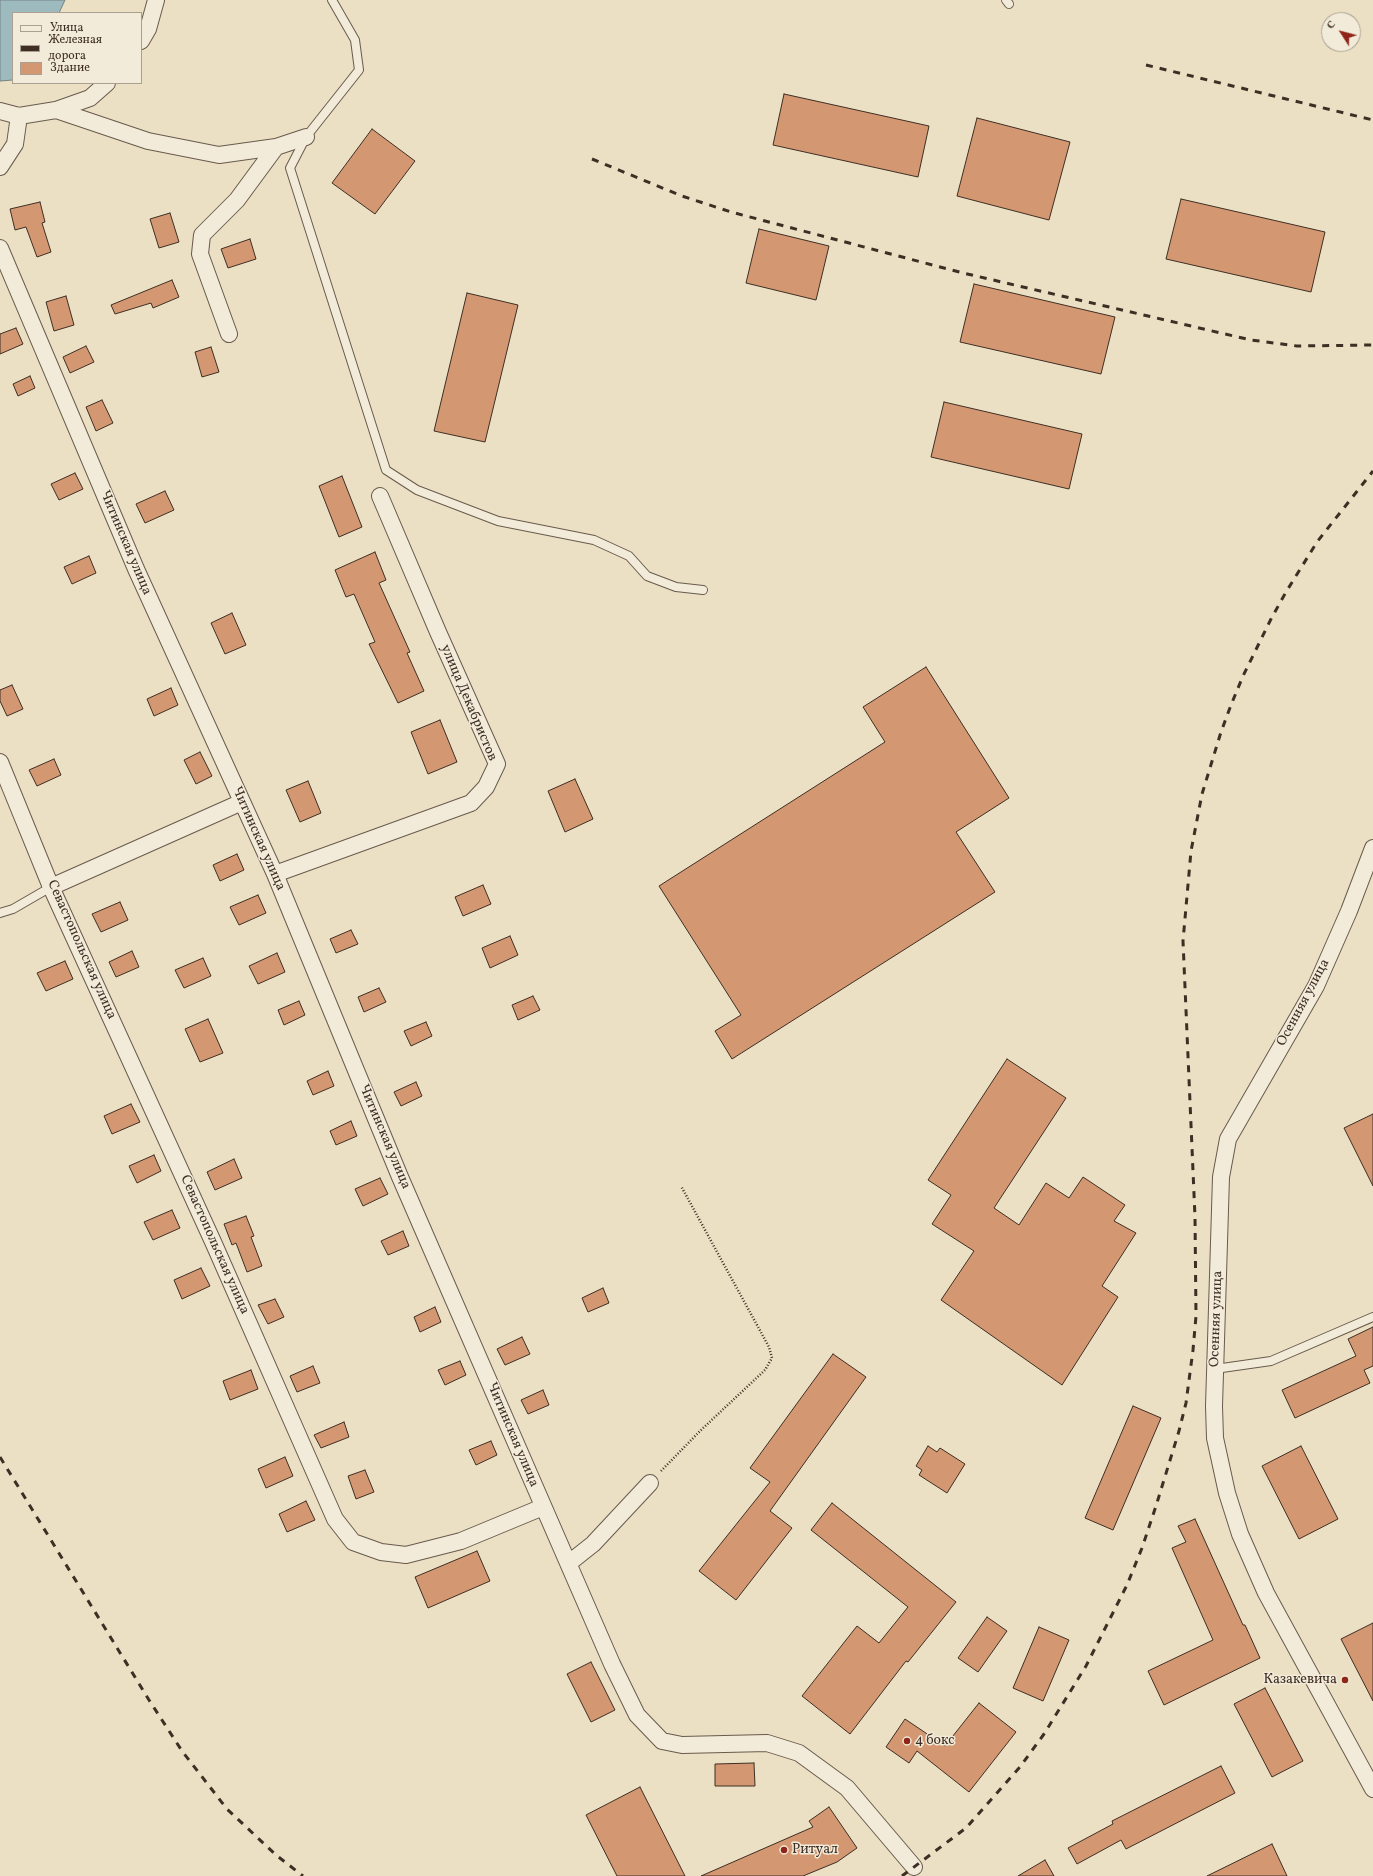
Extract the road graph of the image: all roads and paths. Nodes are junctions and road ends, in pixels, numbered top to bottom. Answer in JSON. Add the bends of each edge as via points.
{"nodes":[{"id":1,"x":156,"y":0,"type":"edge"},
{"id":2,"x":332,"y":0,"type":"edge"},
{"id":3,"x":142,"y":38,"type":"edge"},
{"id":4,"x":106,"y":84,"type":"edge"},
{"id":5,"x":56,"y":110,"type":"junction"},
{"id":6,"x":0,"y":111,"type":"edge"},
{"id":7,"x":19,"y":116,"type":"junction"},
{"id":8,"x":306,"y":137,"type":"junction"},
{"id":9,"x":276,"y":147,"type":"junction"},
{"id":10,"x":0,"y":167,"type":"edge"},
{"id":11,"x":0,"y":248,"type":"edge"},
{"id":12,"x":229,"y":334,"type":"dead end"},
{"id":13,"x":380,"y":496,"type":"dead end"},
{"id":14,"x":703,"y":590,"type":"dead end"},
{"id":15,"x":0,"y":762,"type":"edge"},
{"id":16,"x":242,"y":802,"type":"junction"},
{"id":17,"x":1373,"y":848,"type":"edge"},
{"id":18,"x":275,"y":874,"type":"junction"},
{"id":19,"x":51,"y":887,"type":"junction"},
{"id":20,"x":0,"y":913,"type":"edge"},
{"id":21,"x":681,"y":1186,"type":"dead end"},
{"id":22,"x":1373,"y":1317,"type":"edge"},
{"id":23,"x":1215,"y":1369,"type":"junction"},
{"id":24,"x":650,"y":1483,"type":"joint"},
{"id":25,"x":543,"y":1507,"type":"junction"},
{"id":26,"x":568,"y":1563,"type":"junction"},
{"id":27,"x":1373,"y":1789,"type":"edge"},
{"id":28,"x":914,"y":1867,"type":"dead end"}],
"edges":[{"from":1,"to":3,"type":"street","via":[[148,29]]},
{"from":2,"to":8,"type":"lane","via":[[355,40],[359,70]]},
{"from":4,"to":5,"type":"street","via":[[90,98]]},
{"from":5,"to":7,"type":"street"},
{"from":5,"to":9,"type":"street","via":[[148,141],[220,155]]},
{"from":6,"to":7,"type":"street"},
{"from":7,"to":10,"type":"street","via":[[15,144]]},
{"from":8,"to":9,"type":"street"},
{"from":8,"to":14,"type":"lane","via":[[290,168],[386,470],[417,490],[498,520],[594,540],[628,556],[647,576],[676,587]]},
{"from":9,"to":12,"type":"street","via":[[237,200],[202,235],[200,254]]},
{"from":11,"to":16,"type":"street","name":"Читинская улица","via":[[136,569]]},
{"from":13,"to":18,"type":"street","name":"улица Декабристов","via":[[497,764],[486,787],[471,803]]},
{"from":15,"to":19,"type":"street","name":"Севастопольская улица"},
{"from":16,"to":18,"type":"street","name":"Читинская улица"},
{"from":16,"to":19,"type":"street"},
{"from":17,"to":23,"type":"street","name":"Осенняя улица","via":[[1316,986],[1228,1139],[1220,1177]]},
{"from":18,"to":25,"type":"street","name":"Читинская улица","via":[[400,1177]]},
{"from":19,"to":20,"type":"lane","via":[[13,909]]},
{"from":19,"to":25,"type":"street","name":"Севастопольская улица","via":[[214,1244],[335,1519],[353,1542],[381,1552],[406,1555],[461,1541]]},
{"from":21,"to":24,"type":"path","via":[[769,1347],[772,1358],[765,1370],[700,1431]]},
{"from":22,"to":23,"type":"lane","via":[[1271,1361]]},
{"from":23,"to":27,"type":"street","name":"Осенняя улица","via":[[1215,1438],[1227,1493],[1240,1534],[1266,1593]]},
{"from":24,"to":26,"type":"street","via":[[593,1544]]},
{"from":25,"to":26,"type":"street","name":"Читинская улица"},
{"from":26,"to":28,"type":"street","name":"Читинская улица","via":[[637,1715],[662,1741],[682,1745],[767,1743],[799,1753],[847,1788]]}]}
